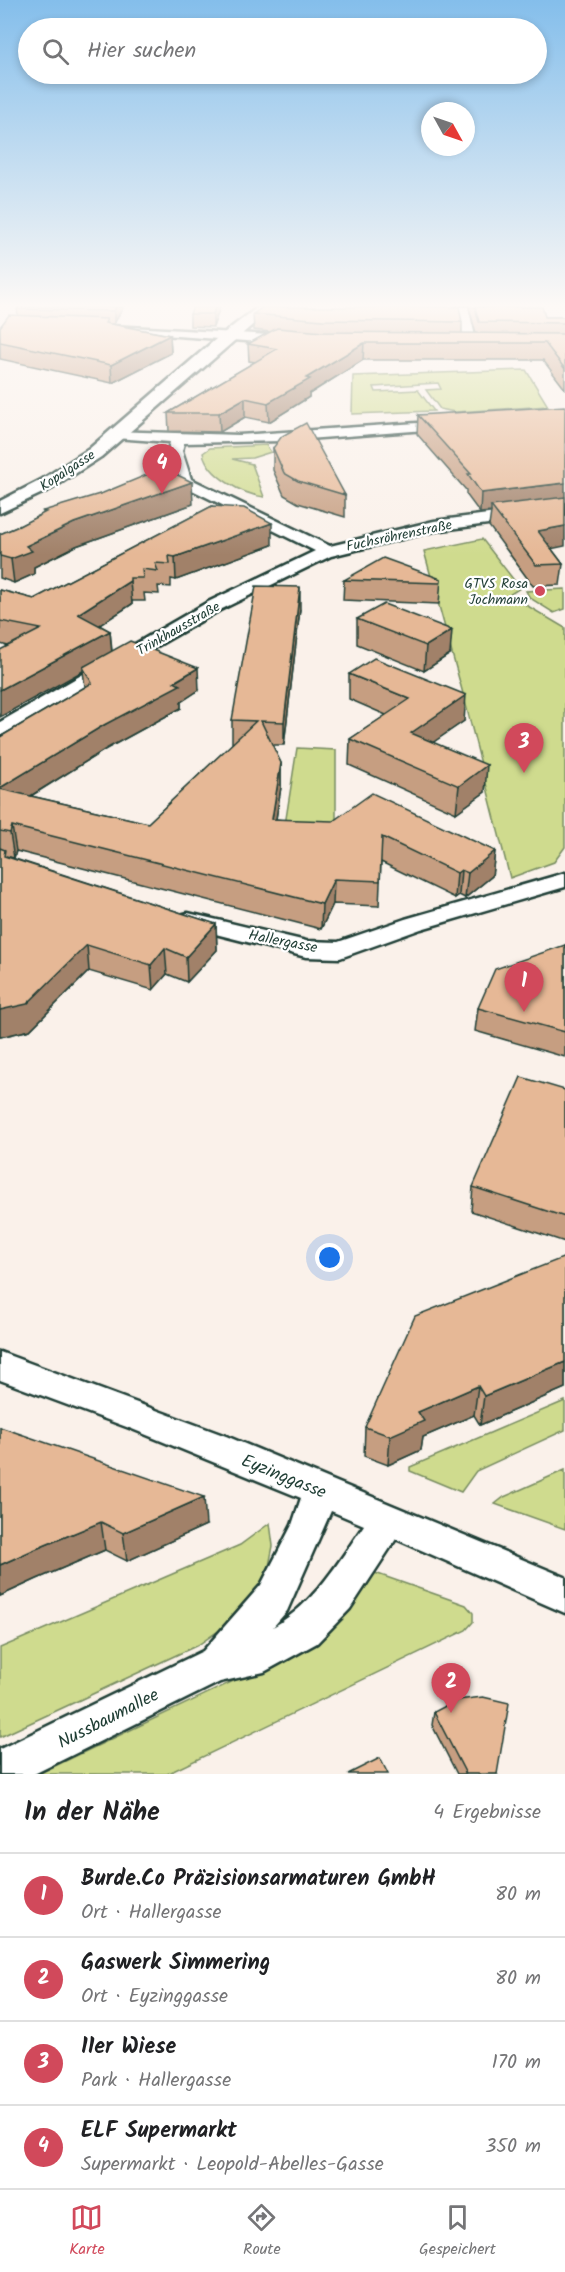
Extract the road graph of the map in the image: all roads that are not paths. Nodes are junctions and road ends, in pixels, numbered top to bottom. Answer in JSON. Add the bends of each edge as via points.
{"nodes":[{"id":1,"x":166,"y":390,"type":"edge"},
{"id":2,"x":464,"y":424,"type":"edge"},
{"id":3,"x":115,"y":434,"type":"junction"},
{"id":4,"x":178,"y":440,"type":"junction"},
{"id":5,"x":0,"y":508,"type":"edge"},
{"id":6,"x":565,"y":509,"type":"edge"},
{"id":7,"x":565,"y":520,"type":"edge"},
{"id":8,"x":328,"y":550,"type":"junction"},
{"id":9,"x":0,"y":730,"type":"edge"},
{"id":10,"x":565,"y":879,"type":"edge"},
{"id":11,"x":171,"y":915,"type":"edge"},
{"id":12,"x":0,"y":1366,"type":"edge"},
{"id":13,"x":321,"y":1491,"type":"junction"},
{"id":14,"x":389,"y":1518,"type":"junction"},
{"id":15,"x":565,"y":1595,"type":"edge"},
{"id":16,"x":216,"y":1664,"type":"junction"},
{"id":17,"x":0,"y":1770,"type":"edge"}],
"edges":[{"from":1,"to":3,"type":"street","name":"Kopalgasse"},
{"from":2,"to":4,"type":"street"},
{"from":3,"to":4,"type":"street"},
{"from":3,"to":5,"type":"street","name":"Kopalgasse","via":[[75,467]]},
{"from":4,"to":8,"type":"street","via":[[175,451],[185,481]]},
{"from":6,"to":8,"type":"street","name":"Fuchsröhrenstraße","via":[[434,526]]},
{"from":7,"to":8,"type":"street","name":"Fuchsröhrenstraße","via":[[460,533],[369,551]]},
{"from":8,"to":9,"type":"street","name":"Trinkhausstraße","via":[[214,606]]},
{"from":10,"to":11,"type":"street","name":"Hallergasse","via":[[340,950],[306,949]]},
{"from":12,"to":13,"type":"street","name":"Eyzinggasse","via":[[115,1406]]},
{"from":13,"to":14,"type":"street","name":"Eyzinggasse"},
{"from":13,"to":16,"type":"street","name":"Nussbaumallee","via":[[274,1598]]},
{"from":14,"to":15,"type":"street","name":"Eyzinggasse"},
{"from":14,"to":16,"type":"street","name":"Nussbaumallee","via":[[337,1596],[304,1630],[264,1653]]},
{"from":16,"to":17,"type":"street","name":"Nussbaumallee"}]}
